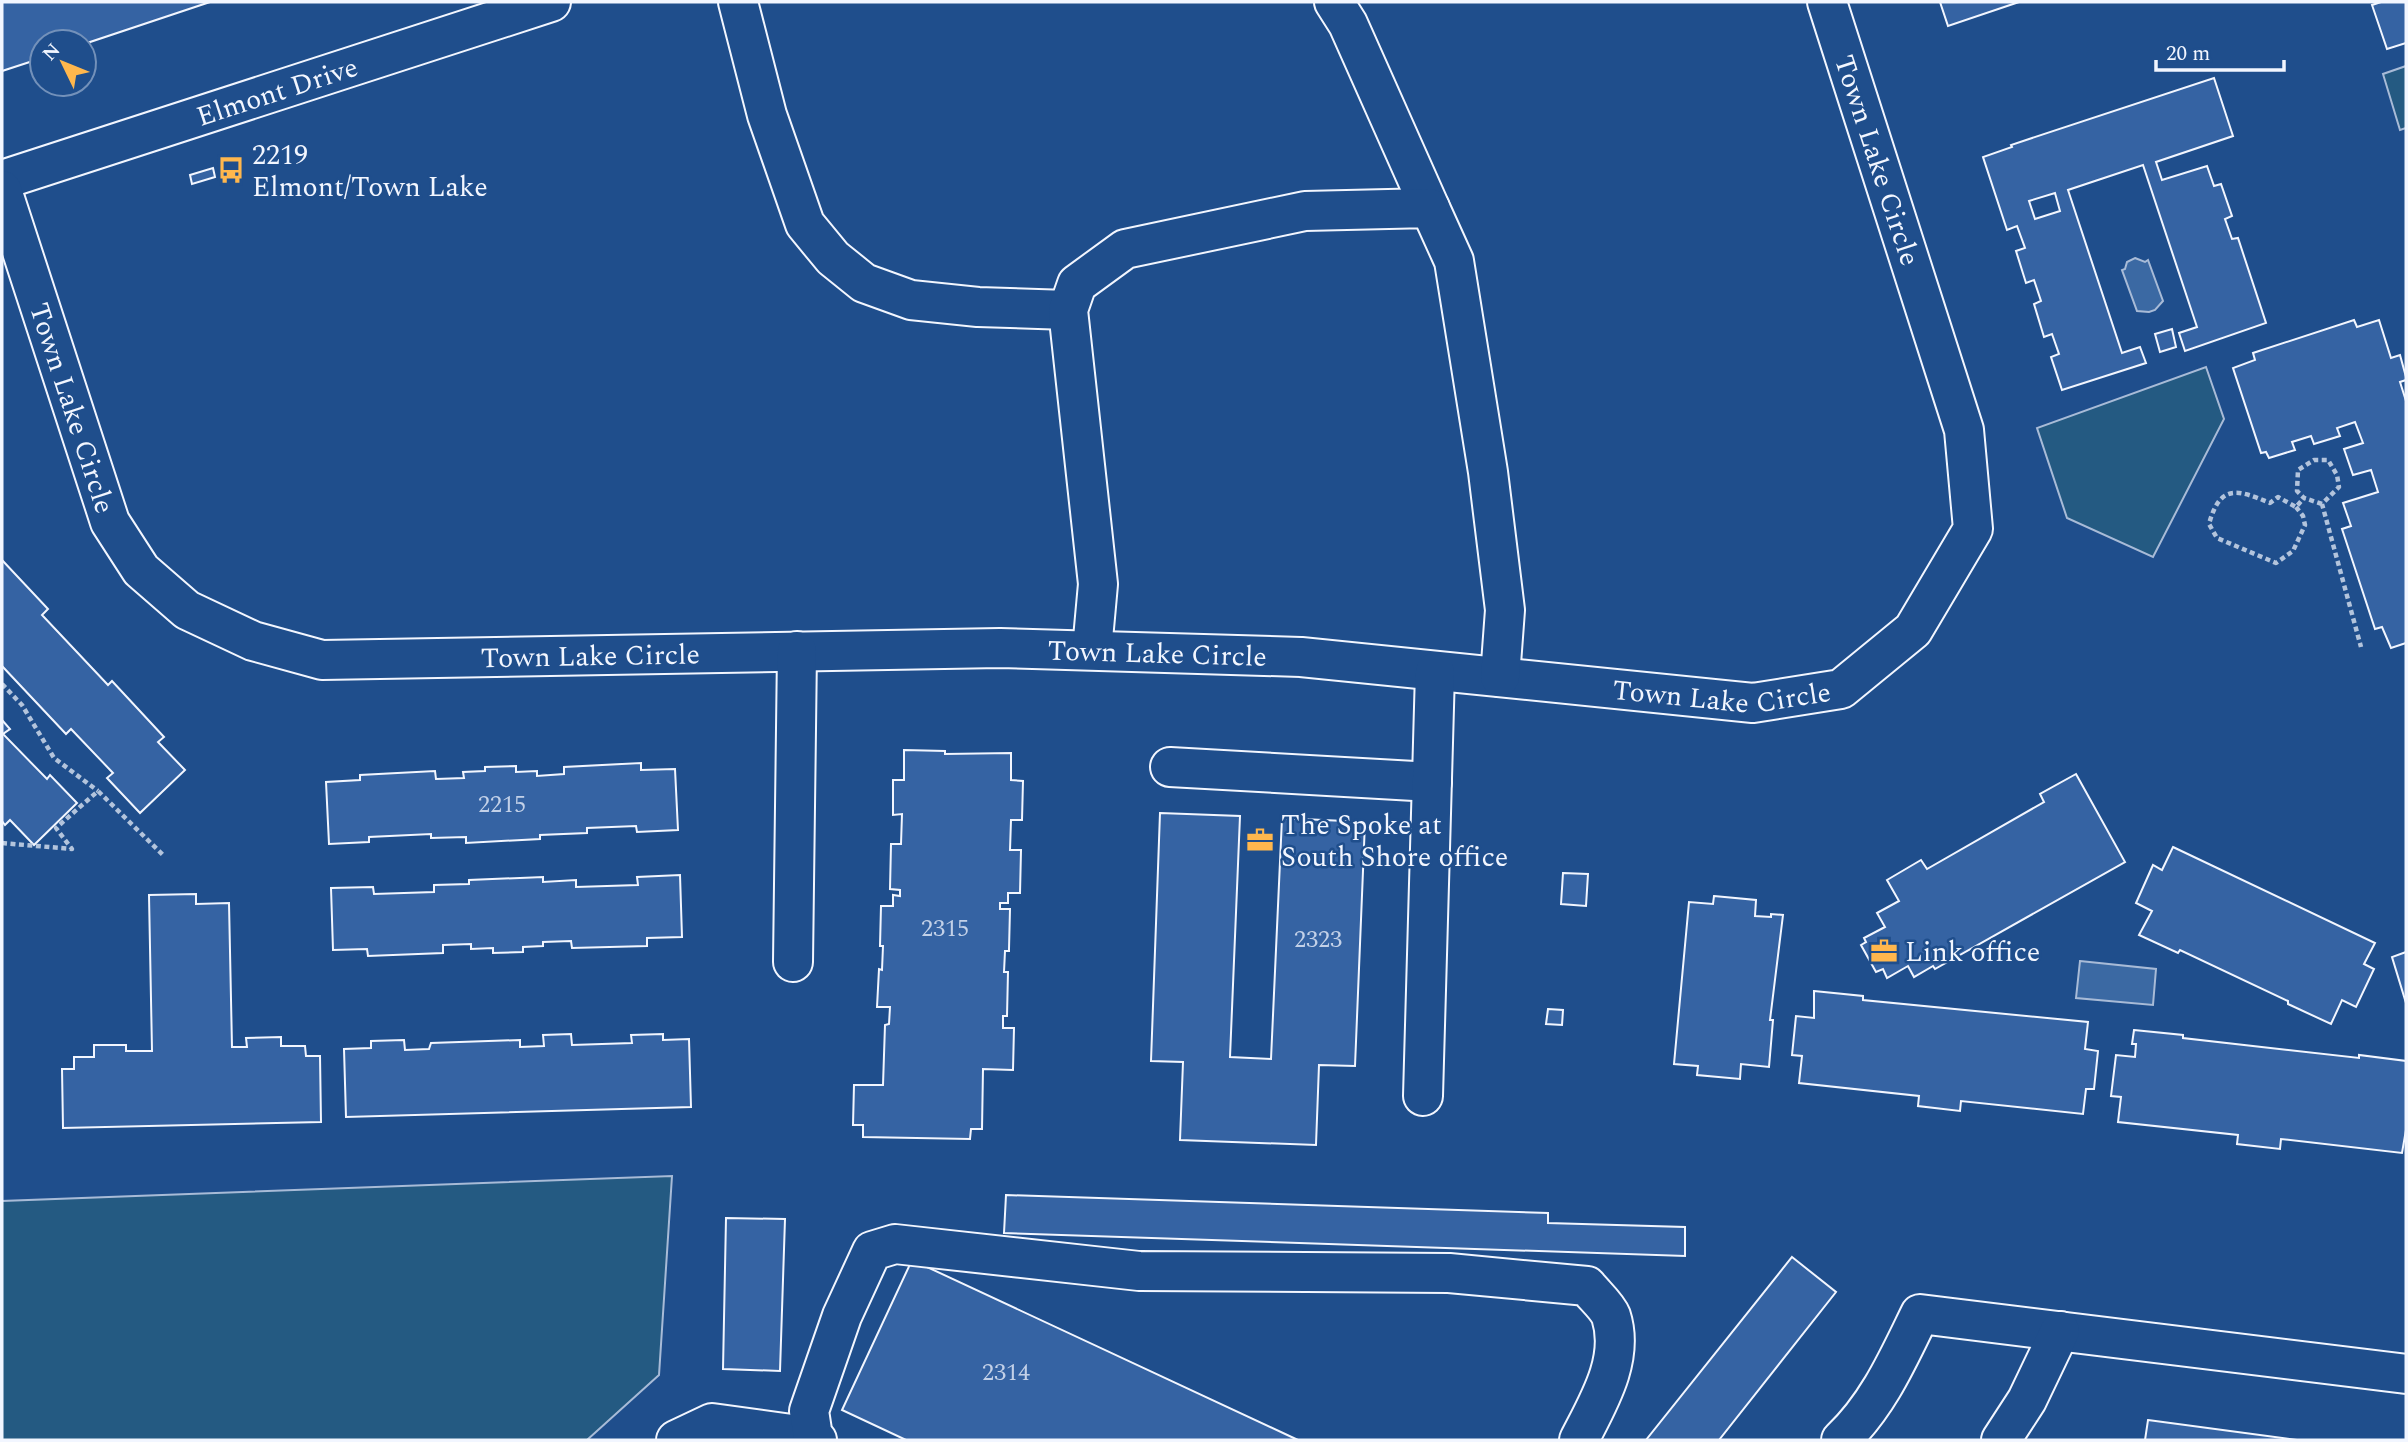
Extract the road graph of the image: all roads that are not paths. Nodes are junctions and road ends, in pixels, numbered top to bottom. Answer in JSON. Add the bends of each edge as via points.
{"nodes":[{"id":1,"x":738,"y":2,"type":"edge"},
{"id":2,"x":1334,"y":2,"type":"edge"},
{"id":3,"x":1828,"y":2,"type":"edge"},
{"id":4,"x":535,"y":4,"type":"edge"},
{"id":5,"x":2,"y":180,"type":"edge"},
{"id":6,"x":2,"y":190,"type":"edge"},
{"id":7,"x":1430,"y":208,"type":"junction"},
{"id":8,"x":1068,"y":310,"type":"junction"},
{"id":9,"x":1092,"y":650,"type":"junction"},
{"id":10,"x":797,"y":651,"type":"junction"},
{"id":11,"x":1435,"y":672,"type":"junction"},
{"id":12,"x":1500,"y":677,"type":"junction"},
{"id":13,"x":1170,"y":767,"type":"dead end"},
{"id":14,"x":1432,"y":782,"type":"junction"},
{"id":15,"x":793,"y":962,"type":"dead end"},
{"id":16,"x":1423,"y":1096,"type":"dead end"},
{"id":17,"x":2060,"y":1331,"type":"junction"},
{"id":18,"x":2406,"y":1374,"type":"edge"},
{"id":19,"x":815,"y":1439,"type":"edge"},
{"id":20,"x":676,"y":1440,"type":"edge"},
{"id":21,"x":1579,"y":1440,"type":"edge"},
{"id":22,"x":1841,"y":1440,"type":"edge"},
{"id":23,"x":2001,"y":1440,"type":"edge"}],
"edges":[{"from":1,"to":8,"type":"street","via":[[767,115],[805,224],[833,258],[864,283],[911,300]]},
{"from":2,"to":7,"type":"street"},
{"from":3,"to":12,"type":"street","name":"Town Lake Circle","via":[[1964,430],[1973,528],[1913,630],[1842,689],[1753,703]]},
{"from":4,"to":5,"type":"street","name":"Elmont Drive"},
{"from":6,"to":10,"type":"street","name":"Town Lake Circle","via":[[110,522],[141,570],[187,610],[253,640],[322,660]]},
{"from":7,"to":8,"type":"street","via":[[1305,211],[1125,249],[1077,284]]},
{"from":7,"to":12,"type":"street","via":[[1454,261],[1488,472],[1505,610]]},
{"from":8,"to":9,"type":"street","via":[[1098,584]]},
{"from":9,"to":10,"type":"street","name":"Town Lake Circle"},
{"from":9,"to":11,"type":"street","name":"Town Lake Circle","via":[[1301,657]]},
{"from":10,"to":15,"type":"street"},
{"from":11,"to":12,"type":"street","name":"Town Lake Circle"},
{"from":11,"to":14,"type":"street"},
{"from":13,"to":14,"type":"street"},
{"from":14,"to":16,"type":"street"},
{"from":17,"to":18,"type":"street"},
{"from":17,"to":22,"type":"street","via":[[1920,1314],[1874,1402]]},
{"from":17,"to":23,"type":"street","via":[[2027,1400]]},
{"from":19,"to":20,"type":"street","via":[[712,1423]]},
{"from":19,"to":21,"type":"street","via":[[809,1411],[857,1279],[872,1251],[895,1244],[1139,1271],[1449,1273],[1587,1286],[1611,1314],[1616,1345],[1606,1388]]}]}
